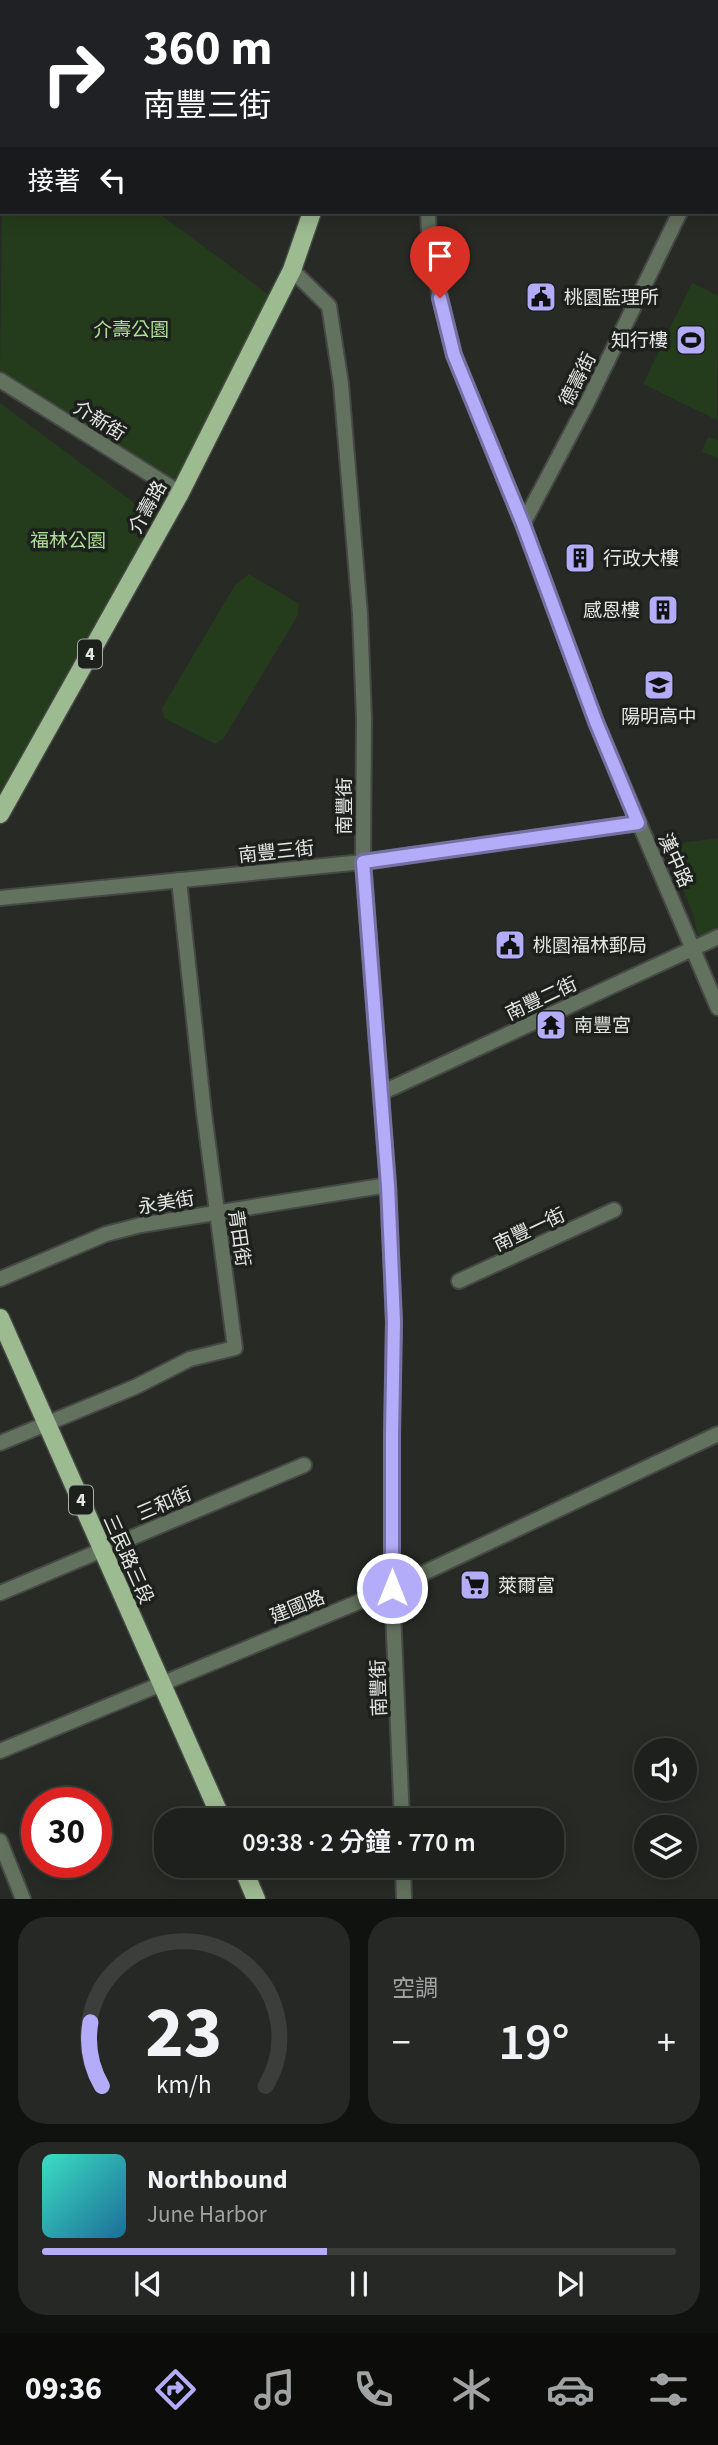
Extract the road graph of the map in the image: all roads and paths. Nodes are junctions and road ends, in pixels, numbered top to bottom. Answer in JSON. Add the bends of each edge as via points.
{"nodes":[{"id":1,"x":311,"y":214,"type":"edge"},
{"id":2,"x":428,"y":214,"type":"edge"},
{"id":3,"x":679,"y":214,"type":"edge"},
{"id":4,"x":292,"y":270,"type":"junction"},
{"id":5,"x":0,"y":380,"type":"edge"},
{"id":6,"x":180,"y":493,"type":"junction"},
{"id":7,"x":523,"y":524,"type":"junction"},
{"id":8,"x":0,"y":814,"type":"edge"},
{"id":9,"x":638,"y":823,"type":"junction"},
{"id":10,"x":363,"y":862,"type":"junction"},
{"id":11,"x":179,"y":880,"type":"junction"},
{"id":12,"x":0,"y":898,"type":"edge"},
{"id":13,"x":718,"y":937,"type":"edge"},
{"id":14,"x":693,"y":947,"type":"junction"},
{"id":15,"x":718,"y":1008,"type":"edge"},
{"id":16,"x":381,"y":1093,"type":"junction"},
{"id":17,"x":388,"y":1185,"type":"junction"},
{"id":18,"x":614,"y":1210,"type":"dead end"},
{"id":19,"x":217,"y":1212,"type":"junction"},
{"id":20,"x":0,"y":1279,"type":"edge"},
{"id":21,"x":459,"y":1281,"type":"dead end"},
{"id":22,"x":0,"y":1318,"type":"edge"},
{"id":23,"x":47,"y":1424,"type":"junction"},
{"id":24,"x":718,"y":1434,"type":"edge"},
{"id":25,"x":0,"y":1443,"type":"edge"},
{"id":26,"x":304,"y":1465,"type":"dead end"},
{"id":27,"x":102,"y":1550,"type":"junction"},
{"id":28,"x":392,"y":1588,"type":"junction"},
{"id":29,"x":0,"y":1593,"type":"edge"},
{"id":30,"x":161,"y":1683,"type":"junction"},
{"id":31,"x":0,"y":1751,"type":"edge"},
{"id":32,"x":217,"y":1808,"type":"edge"},
{"id":33,"x":401,"y":1808,"type":"edge"},
{"id":34,"x":0,"y":1841,"type":"edge"},
{"id":35,"x":247,"y":1878,"type":"edge"},
{"id":36,"x":403,"y":1878,"type":"edge"},
{"id":37,"x":23,"y":1899,"type":"edge"},
{"id":38,"x":256,"y":1899,"type":"edge"},
{"id":39,"x":404,"y":1899,"type":"edge"}],
"edges":[{"from":1,"to":4,"type":"main road","name":"介壽路","number":"4"},
{"from":2,"to":7,"type":"street","name":"漢中路","via":[[454,355]]},
{"from":3,"to":7,"type":"street","name":"德壽街"},
{"from":4,"to":6,"type":"main road","name":"介壽路","number":"4"},
{"from":4,"to":10,"type":"street","name":"南豐街","via":[[329,306],[341,384],[360,614]]},
{"from":5,"to":6,"type":"street","name":"介新街"},
{"from":6,"to":8,"type":"main road","name":"介壽路","number":"4"},
{"from":7,"to":9,"type":"street","name":"漢中路"},
{"from":9,"to":10,"type":"street","name":"南豐三街"},
{"from":9,"to":14,"type":"street","name":"漢中路"},
{"from":10,"to":11,"type":"street","name":"南豐三街"},
{"from":10,"to":16,"type":"street","name":"南豐街"},
{"from":11,"to":12,"type":"street","name":"南豐三街"},
{"from":11,"to":19,"type":"street","name":"青田街"},
{"from":13,"to":14,"type":"street","name":"南豐二街"},
{"from":14,"to":15,"type":"street","name":"漢中路"},
{"from":14,"to":16,"type":"street","name":"南豐二街"},
{"from":16,"to":17,"type":"street","name":"南豐街"},
{"from":17,"to":19,"type":"street","name":"永美街"},
{"from":17,"to":28,"type":"street","name":"南豐街","via":[[395,1340]]},
{"from":18,"to":21,"type":"street","name":"南豐一街"},
{"from":19,"to":20,"type":"street","name":"永美街","via":[[106,1234]]},
{"from":19,"to":23,"type":"street","name":"青田街","via":[[235,1348],[190,1359]]},
{"from":22,"to":23,"type":"main road","name":"三民路三段","number":"4"},
{"from":23,"to":25,"type":"street","name":"青田街"},
{"from":23,"to":27,"type":"main road","name":"三民路三段","number":"4"},
{"from":24,"to":28,"type":"street","name":"建國路"},
{"from":26,"to":27,"type":"street","name":"三和街"},
{"from":27,"to":29,"type":"street","name":"三和街"},
{"from":27,"to":30,"type":"main road","name":"三民路三段","number":"4"},
{"from":28,"to":30,"type":"street","name":"建國路"},
{"from":28,"to":33,"type":"street","name":"南豐街"},
{"from":30,"to":31,"type":"street","name":"建國路"},
{"from":30,"to":32,"type":"main road","name":"三民路三段","number":"4"},
{"from":34,"to":37,"type":"street"},
{"from":35,"to":38,"type":"main road"},
{"from":36,"to":39,"type":"street"}]}
